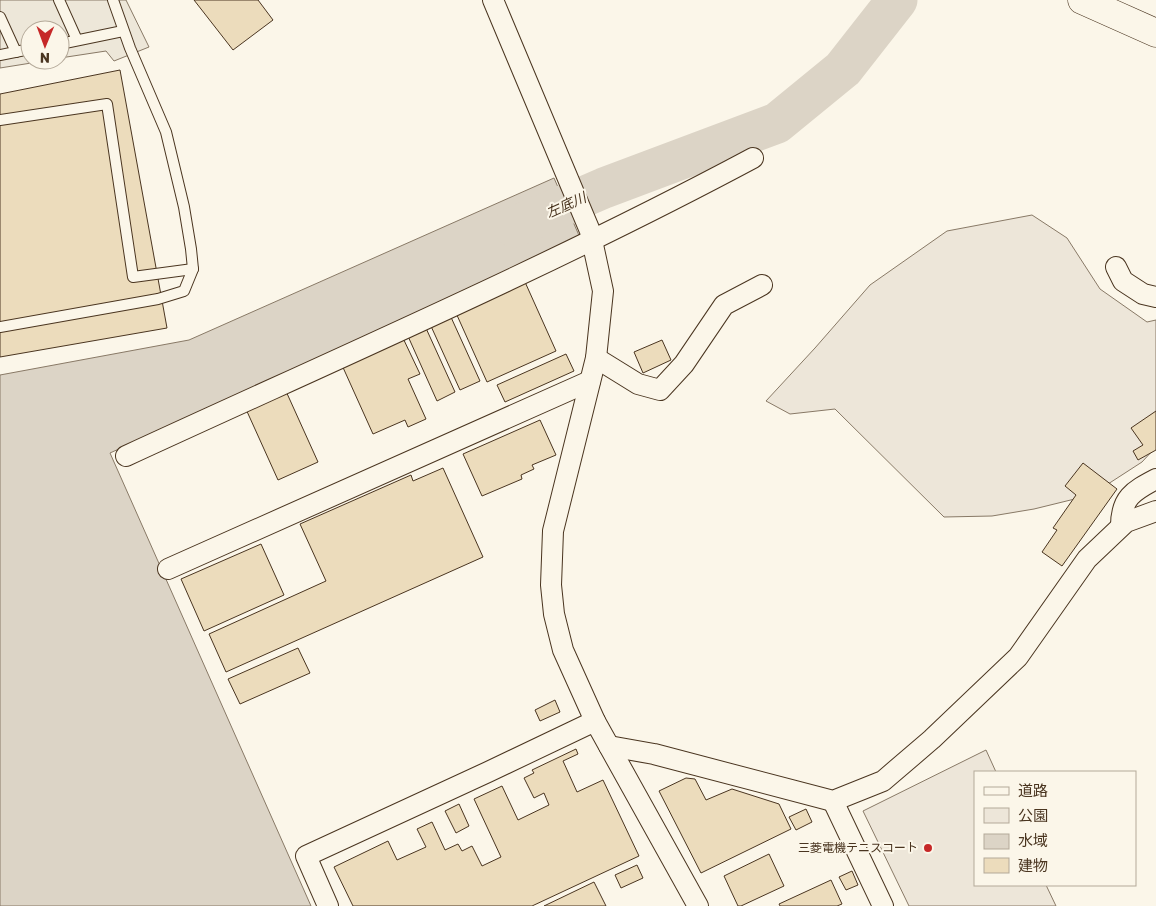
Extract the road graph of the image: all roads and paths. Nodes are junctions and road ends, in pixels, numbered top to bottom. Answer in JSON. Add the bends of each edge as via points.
{"nodes":[{"id":1,"x":58,"y":0,"type":"edge"},
{"id":2,"x":113,"y":0,"type":"edge"},
{"id":3,"x":493,"y":0,"type":"edge"},
{"id":4,"x":1082,"y":0,"type":"edge"},
{"id":5,"x":0,"y":17,"type":"edge"},
{"id":6,"x":123,"y":32,"type":"junction"},
{"id":7,"x":1156,"y":33,"type":"edge"},
{"id":8,"x":77,"y":40,"type":"junction"},
{"id":9,"x":70,"y":42,"type":"edge"},
{"id":10,"x":20,"y":51,"type":"edge"},
{"id":11,"x":16,"y":52,"type":"junction"},
{"id":12,"x":0,"y":55,"type":"edge"},
{"id":13,"x":0,"y":120,"type":"edge"},
{"id":14,"x":753,"y":158,"type":"dead end"},
{"id":15,"x":591,"y":236,"type":"junction"},
{"id":16,"x":1116,"y":267,"type":"dead end"},
{"id":17,"x":193,"y":268,"type":"junction"},
{"id":18,"x":762,"y":285,"type":"dead end"},
{"id":19,"x":1156,"y":297,"type":"edge"},
{"id":20,"x":0,"y":327,"type":"edge"},
{"id":21,"x":596,"y":358,"type":"junction"},
{"id":22,"x":590,"y":381,"type":"junction"},
{"id":23,"x":126,"y":456,"type":"dead end"},
{"id":24,"x":1156,"y":479,"type":"edge"},
{"id":25,"x":1156,"y":511,"type":"edge"},
{"id":26,"x":1122,"y":526,"type":"junction"},
{"id":27,"x":168,"y":569,"type":"dead end"},
{"id":28,"x":595,"y":720,"type":"junction"},
{"id":29,"x":609,"y":746,"type":"junction"},
{"id":30,"x":833,"y":801,"type":"junction"},
{"id":31,"x":328,"y":906,"type":"edge"},
{"id":32,"x":698,"y":906,"type":"edge"},
{"id":33,"x":883,"y":906,"type":"edge"}],
"edges":[{"from":1,"to":8,"type":"lane"},
{"from":2,"to":6,"type":"lane"},
{"from":3,"to":15,"type":"street"},
{"from":4,"to":7,"type":"highway"},
{"from":5,"to":11,"type":"lane"},
{"from":6,"to":8,"type":"lane"},
{"from":6,"to":17,"type":"lane","via":[[166,132],[184,207]]},
{"from":8,"to":9,"type":"lane"},
{"from":10,"to":11,"type":"lane"},
{"from":11,"to":12,"type":"lane"},
{"from":13,"to":17,"type":"lane","via":[[107,104],[133,276]]},
{"from":14,"to":15,"type":"street","via":[[670,202]]},
{"from":15,"to":21,"type":"street","via":[[603,291]]},
{"from":15,"to":23,"type":"street"},
{"from":16,"to":19,"type":"street","via":[[1123,281],[1143,294]]},
{"from":17,"to":20,"type":"lane","via":[[184,291],[158,299]]},
{"from":18,"to":21,"type":"street","via":[[724,305],[684,364],[660,390],[638,384]]},
{"from":21,"to":22,"type":"street"},
{"from":22,"to":27,"type":"street"},
{"from":22,"to":28,"type":"street","via":[[553,531],[551,585],[563,650]]},
{"from":24,"to":26,"type":"street","via":[[1127,500],[1121,511]]},
{"from":25,"to":26,"type":"street"},
{"from":26,"to":30,"type":"street","via":[[1087,559],[1018,658],[979,696],[883,781]]},
{"from":28,"to":29,"type":"street"},
{"from":28,"to":31,"type":"street","via":[[306,856]]},
{"from":29,"to":30,"type":"street","via":[[654,754]]},
{"from":29,"to":32,"type":"street"},
{"from":30,"to":33,"type":"street"}]}
